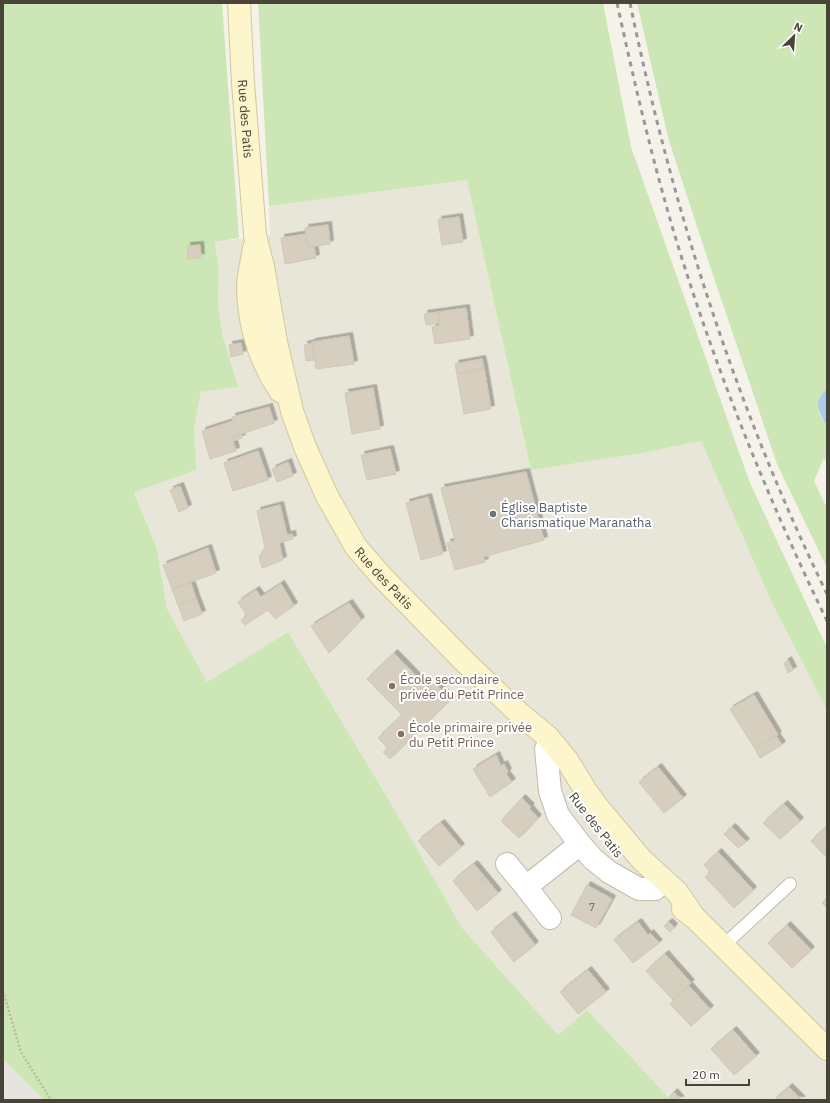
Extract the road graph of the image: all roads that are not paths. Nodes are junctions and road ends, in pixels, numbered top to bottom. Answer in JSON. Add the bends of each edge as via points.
{"nodes":[{"id":1,"x":239,"y":3,"type":"edge"},
{"id":2,"x":520,"y":714,"type":"junction"},
{"id":3,"x":546,"y":748,"type":"junction"},
{"id":4,"x":580,"y":844,"type":"junction"},
{"id":5,"x":507,"y":864,"type":"dead end"},
{"id":6,"x":790,"y":884,"type":"dead end"},
{"id":7,"x":526,"y":888,"type":"junction"},
{"id":8,"x":655,"y":889,"type":"junction"},
{"id":9,"x":694,"y":917,"type":"junction"},
{"id":10,"x":550,"y":918,"type":"dead end"},
{"id":11,"x":723,"y":946,"type":"junction"},
{"id":12,"x":827,"y":1049,"type":"edge"}],
"edges":[{"from":1,"to":2,"type":"main road","name":"Rue des Patis","via":[[255,235],[292,411],[316,474],[356,547],[405,601]]},
{"from":2,"to":3,"type":"main road","name":"Rue des Patis"},
{"from":2,"to":9,"type":"main road","name":"Rue des Patis","via":[[558,748],[600,810],[642,859],[677,892]]},
{"from":3,"to":4,"type":"street","via":[[550,791],[558,815]]},
{"from":3,"to":8,"type":"main road","name":"Rue des Patis","via":[[580,808],[627,864]]},
{"from":4,"to":7,"type":"street"},
{"from":4,"to":8,"type":"street","via":[[609,872],[639,889]]},
{"from":5,"to":7,"type":"street"},
{"from":6,"to":11,"type":"lane"},
{"from":7,"to":10,"type":"street"},
{"from":8,"to":9,"type":"main road","name":"Rue des Patis"},
{"from":9,"to":11,"type":"main road","name":"Rue des Patis"},
{"from":11,"to":12,"type":"main road","name":"Rue des Patis"}]}
